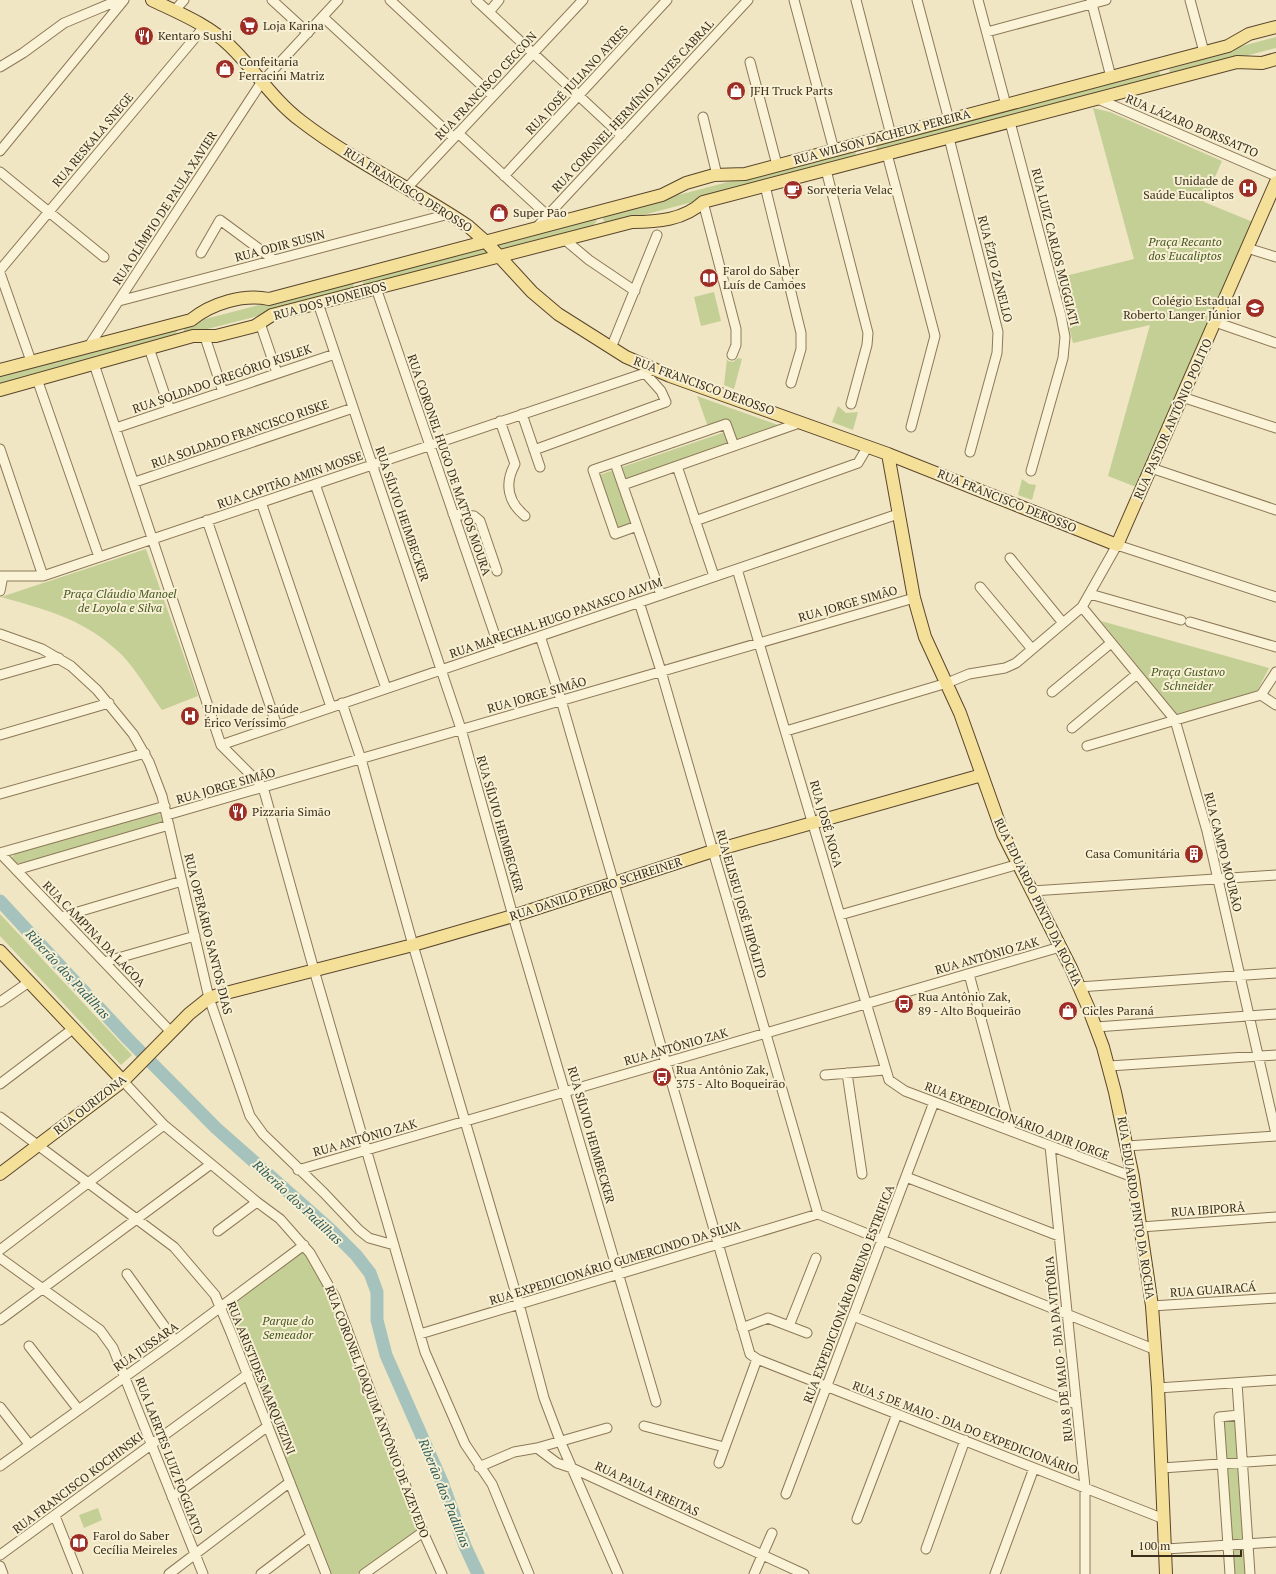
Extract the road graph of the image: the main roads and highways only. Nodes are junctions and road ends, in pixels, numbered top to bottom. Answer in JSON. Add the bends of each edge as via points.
{"nodes":[{"id":1,"x":152,"y":0,"type":"edge"},
{"id":2,"x":1276,"y":27,"type":"edge"},
{"id":3,"x":1276,"y":59,"type":"edge"},
{"id":4,"x":1168,"y":62,"type":"junction"},
{"id":5,"x":1172,"y":79,"type":"junction"},
{"id":6,"x":876,"y":139,"type":"junction"},
{"id":7,"x":851,"y":146,"type":"junction"},
{"id":8,"x":884,"y":155,"type":"junction"},
{"id":9,"x":855,"y":162,"type":"junction"},
{"id":10,"x":1276,"y":182,"type":"edge"},
{"id":11,"x":595,"y":213,"type":"junction"},
{"id":12,"x":598,"y":230,"type":"junction"},
{"id":13,"x":486,"y":242,"type":"junction"},
{"id":14,"x":500,"y":256,"type":"junction"},
{"id":15,"x":361,"y":274,"type":"junction"},
{"id":16,"x":363,"y":292,"type":"junction"},
{"id":17,"x":172,"y":324,"type":"junction"},
{"id":18,"x":177,"y":341,"type":"junction"},
{"id":19,"x":0,"y":370,"type":"edge"},
{"id":20,"x":0,"y":390,"type":"edge"},
{"id":21,"x":888,"y":454,"type":"junction"},
{"id":22,"x":1117,"y":545,"type":"joint"},
{"id":23,"x":982,"y":775,"type":"junction"},
{"id":24,"x":0,"y":951,"type":"edge"},
{"id":25,"x":210,"y":998,"type":"joint"},
{"id":26,"x":119,"y":1078,"type":"junction"},
{"id":27,"x":0,"y":1174,"type":"edge"},
{"id":28,"x":1166,"y":1574,"type":"edge"}],
"edges":[{"from":1,"to":13,"type":"main road","name":"RUA FRANCISCO DEROSSO","via":[[204,27],[230,45],[261,82],[311,129],[468,226]]},
{"from":2,"to":4,"type":"main road","name":"RUA WILSON DACHEUX PEREIRA","via":[[1249,34],[1228,46]]},
{"from":3,"to":5,"type":"main road","name":"RUA WILSON DACHEUX PEREIRA","via":[[1262,63],[1237,62]]},
{"from":4,"to":5,"type":"main road","via":[[1165,73]]},
{"from":4,"to":6,"type":"main road","name":"RUA WILSON DACHEUX PEREIRA"},
{"from":5,"to":8,"type":"main road","name":"RUA WILSON DACHEUX PEREIRA"},
{"from":6,"to":7,"type":"main road","name":"RUA WILSON DACHEUX PEREIRA"},
{"from":6,"to":8,"type":"main road","via":[[872,150],[875,155]]},
{"from":7,"to":9,"type":"main road","via":[[859,153],[859,159]]},
{"from":7,"to":11,"type":"main road","name":"RUA WILSON DACHEUX PEREIRA","via":[[744,174],[717,175],[686,183],[662,195]]},
{"from":8,"to":9,"type":"main road","name":"RUA WILSON DACHEUX PEREIRA"},
{"from":9,"to":12,"type":"main road","name":"RUA WILSON DACHEUX PEREIRA","via":[[703,202],[690,213],[676,217],[655,222],[632,222]]},
{"from":10,"to":22,"type":"main road","name":"RUA PASTOR ANTÔNIO POLITO"},
{"from":11,"to":12,"type":"main road","via":[[601,223]]},
{"from":11,"to":13,"type":"main road","name":"RUA WILSON DACHEUX PEREIRA"},
{"from":12,"to":14,"type":"main road","name":"RUA WILSON DACHEUX PEREIRA"},
{"from":13,"to":14,"type":"main road","name":"RUA FRANCISCO DEROSSO"},
{"from":13,"to":15,"type":"main road","name":"RUA DOS PIONEIROS"},
{"from":14,"to":16,"type":"main road","name":"RUA DOS PIONEIROS"},
{"from":14,"to":21,"type":"main road","name":"RUA FRANCISCO DEROSSO","via":[[532,292],[558,314],[650,371]]},
{"from":15,"to":16,"type":"main road","via":[[357,283]]},
{"from":15,"to":17,"type":"main road","name":"RUA DOS PIONEIROS","via":[[269,299],[250,297],[229,302],[207,309],[191,320]]},
{"from":16,"to":18,"type":"main road","name":"RUA DOS PIONEIROS","via":[[272,315],[260,323],[216,336],[193,336]]},
{"from":17,"to":18,"type":"main road","via":[[180,333]]},
{"from":17,"to":19,"type":"main road","name":"RUA DOS PIONEIROS"},
{"from":18,"to":20,"type":"main road","name":"RUA DOS PIONEIROS"},
{"from":21,"to":22,"type":"main road","name":"RUA FRANCISCO DEROSSO"},
{"from":21,"to":23,"type":"main road","name":"RUA EDUARDO PINTO DA ROCHA","via":[[914,598],[925,636],[960,713]]},
{"from":23,"to":25,"type":"main road","name":"RUA DANILO PEDRO SCHREINER","via":[[713,851],[513,916],[413,945],[231,990]]},
{"from":23,"to":28,"type":"main road","name":"RUA EDUARDO PINTO DA ROCHA","via":[[998,824],[1080,987],[1096,1027],[1127,1146],[1152,1306]]},
{"from":24,"to":26,"type":"main road","name":"RUA CORONEL JOAQUIM ANTÔNIO DE AZEVEDO"},
{"from":25,"to":26,"type":"main road","name":"RUA OURIZONA","via":[[189,1014],[136,1068]]},
{"from":26,"to":27,"type":"main road","name":"RUA OURIZONA","via":[[112,1090]]}]}
